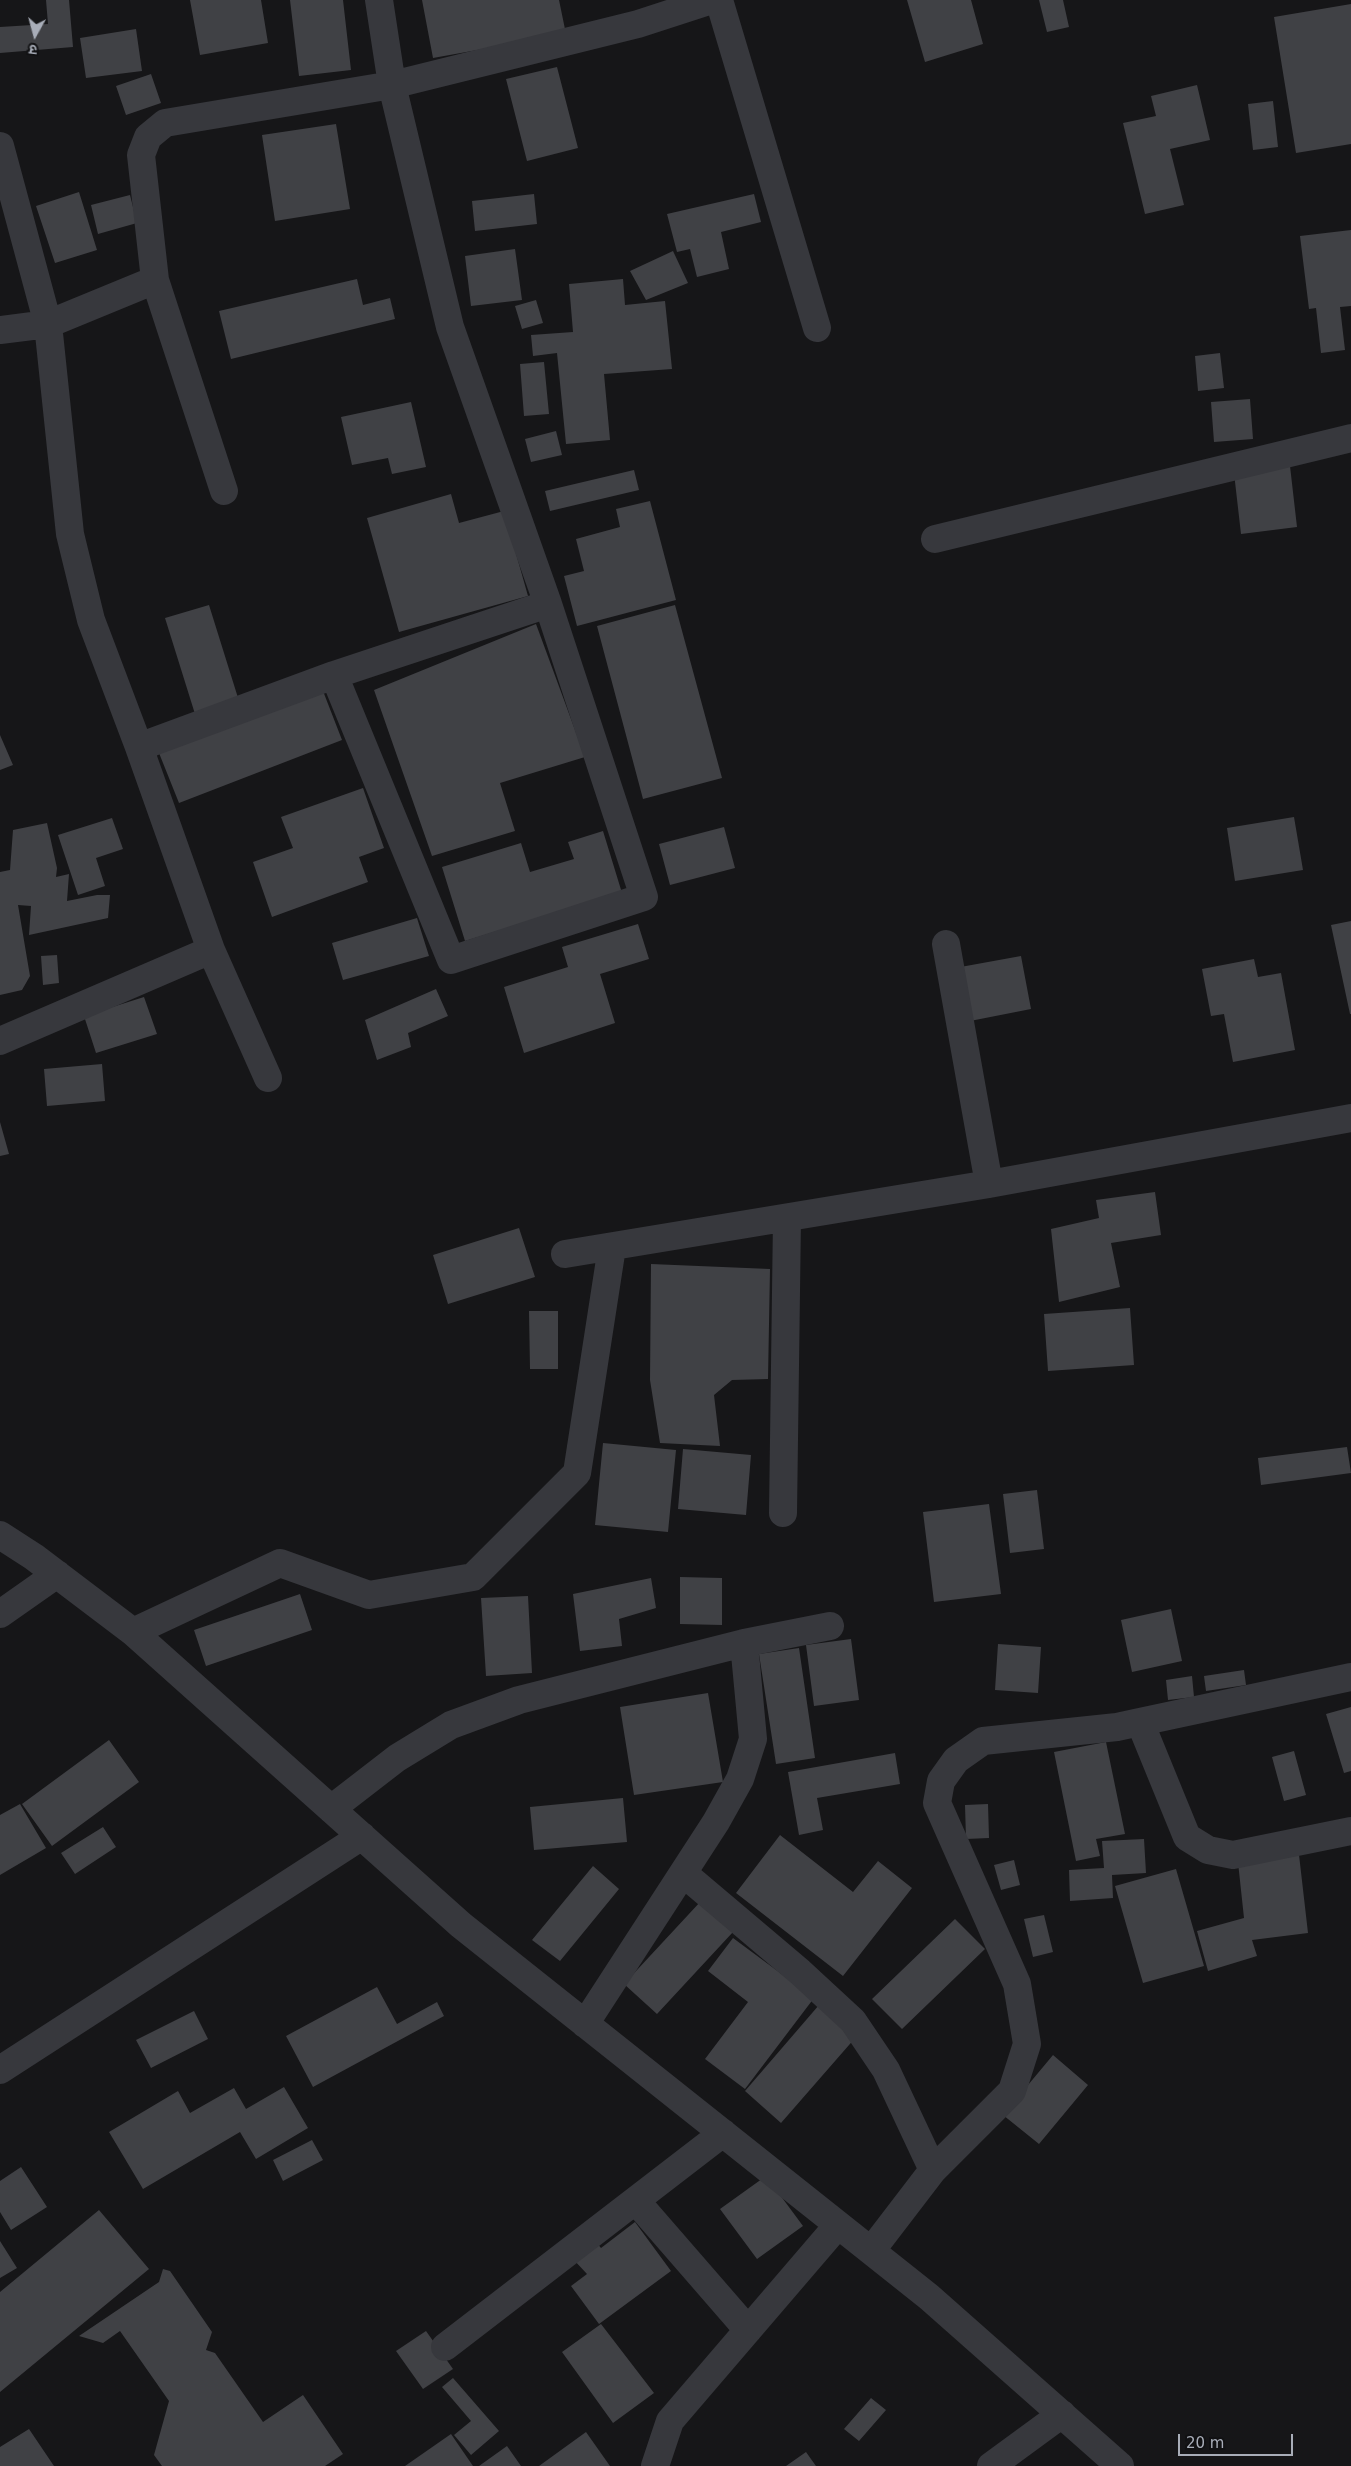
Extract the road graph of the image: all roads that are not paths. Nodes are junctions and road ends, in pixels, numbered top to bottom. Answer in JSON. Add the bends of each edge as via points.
{"nodes":[{"id":1,"x":380,"y":0,"type":"edge"},
{"id":2,"x":712,"y":0,"type":"edge"},
{"id":3,"x":720,"y":0,"type":"edge"},
{"id":4,"x":637,"y":12,"type":"edge"},
{"id":5,"x":392,"y":85,"type":"junction"},
{"id":6,"x":0,"y":146,"type":"edge"},
{"id":7,"x":155,"y":280,"type":"junction"},
{"id":8,"x":48,"y":324,"type":"junction"},
{"id":9,"x":817,"y":328,"type":"dead end"},
{"id":10,"x":0,"y":330,"type":"edge"},
{"id":11,"x":1351,"y":438,"type":"edge"},
{"id":12,"x":224,"y":491,"type":"dead end"},
{"id":13,"x":936,"y":539,"type":"dead end"},
{"id":14,"x":548,"y":604,"type":"junction"},
{"id":15,"x":334,"y":675,"type":"junction"},
{"id":16,"x":139,"y":747,"type":"junction"},
{"id":17,"x":946,"y":944,"type":"dead end"},
{"id":18,"x":211,"y":950,"type":"junction"},
{"id":19,"x":0,"y":1041,"type":"edge"},
{"id":20,"x":268,"y":1078,"type":"dead end"},
{"id":21,"x":1351,"y":1118,"type":"edge"},
{"id":22,"x":988,"y":1184,"type":"junction"},
{"id":23,"x":787,"y":1218,"type":"junction"},
{"id":24,"x":612,"y":1247,"type":"junction"},
{"id":25,"x":564,"y":1254,"type":"dead end"},
{"id":26,"x":784,"y":1513,"type":"dead end"},
{"id":27,"x":0,"y":1535,"type":"edge"},
{"id":28,"x":57,"y":1574,"type":"junction"},
{"id":29,"x":0,"y":1614,"type":"edge"},
{"id":30,"x":830,"y":1626,"type":"dead end"},
{"id":31,"x":133,"y":1632,"type":"junction"},
{"id":32,"x":744,"y":1643,"type":"junction"},
{"id":33,"x":1351,"y":1677,"type":"edge"},
{"id":34,"x":1140,"y":1722,"type":"junction"},
{"id":35,"x":331,"y":1808,"type":"junction"},
{"id":36,"x":1351,"y":1831,"type":"edge"},
{"id":37,"x":362,"y":1836,"type":"junction"},
{"id":38,"x":683,"y":1873,"type":"junction"},
{"id":39,"x":585,"y":2024,"type":"junction"},
{"id":40,"x":0,"y":2070,"type":"edge"},
{"id":41,"x":723,"y":2133,"type":"junction"},
{"id":42,"x":933,"y":2170,"type":"junction"},
{"id":43,"x":636,"y":2201,"type":"junction"},
{"id":44,"x":838,"y":2225,"type":"junction"},
{"id":45,"x":871,"y":2251,"type":"junction"},
{"id":46,"x":748,"y":2330,"type":"junction"},
{"id":47,"x":445,"y":2347,"type":"dead end"},
{"id":48,"x":1062,"y":2414,"type":"junction"},
{"id":49,"x":654,"y":2466,"type":"edge"},
{"id":50,"x":991,"y":2466,"type":"edge"},
{"id":51,"x":1120,"y":2466,"type":"edge"}],
"edges":[{"from":1,"to":5,"type":"street"},
{"from":2,"to":4,"type":"street"},
{"from":3,"to":9,"type":"street"},
{"from":4,"to":5,"type":"street"},
{"from":5,"to":7,"type":"street","via":[[165,123],[148,137],[142,155]]},
{"from":5,"to":14,"type":"street","via":[[450,328]]},
{"from":6,"to":8,"type":"street"},
{"from":7,"to":8,"type":"street"},
{"from":7,"to":12,"type":"street"},
{"from":8,"to":10,"type":"street"},
{"from":8,"to":16,"type":"street","via":[[70,534],[91,620]]},
{"from":11,"to":13,"type":"street"},
{"from":14,"to":15,"type":"street"},
{"from":14,"to":15,"type":"street","via":[[644,897],[451,960]]},
{"from":15,"to":16,"type":"street"},
{"from":16,"to":18,"type":"street"},
{"from":17,"to":22,"type":"street"},
{"from":18,"to":19,"type":"street"},
{"from":18,"to":20,"type":"street"},
{"from":21,"to":22,"type":"street"},
{"from":22,"to":23,"type":"street"},
{"from":23,"to":24,"type":"street"},
{"from":23,"to":26,"type":"street"},
{"from":24,"to":25,"type":"street"},
{"from":24,"to":31,"type":"street","via":[[577,1473],[474,1578],[369,1595],[280,1563]]},
{"from":27,"to":28,"type":"street"},
{"from":28,"to":29,"type":"street"},
{"from":28,"to":31,"type":"street"},
{"from":30,"to":32,"type":"street"},
{"from":31,"to":35,"type":"street"},
{"from":32,"to":35,"type":"street","via":[[519,1700],[451,1725],[397,1758]]},
{"from":32,"to":38,"type":"street","via":[[753,1739],[740,1779]]},
{"from":33,"to":34,"type":"street"},
{"from":34,"to":36,"type":"street","via":[[1187,1837],[1208,1850],[1232,1855]]},
{"from":34,"to":42,"type":"street","via":[[983,1741],[956,1760],[941,1781],[937,1803],[1017,1984],[1027,2044],[1012,2091]]},
{"from":35,"to":37,"type":"street"},
{"from":37,"to":39,"type":"street","via":[[461,1925]]},
{"from":37,"to":40,"type":"street"},
{"from":38,"to":39,"type":"street"},
{"from":38,"to":42,"type":"street","via":[[853,2021],[886,2070]]},
{"from":39,"to":41,"type":"street"},
{"from":41,"to":43,"type":"street"},
{"from":41,"to":44,"type":"street"},
{"from":42,"to":45,"type":"street"},
{"from":43,"to":46,"type":"street"},
{"from":43,"to":47,"type":"street"},
{"from":44,"to":45,"type":"street"},
{"from":44,"to":46,"type":"street"},
{"from":45,"to":48,"type":"street","via":[[929,2297]]},
{"from":46,"to":49,"type":"street","via":[[670,2421]]},
{"from":48,"to":50,"type":"street"},
{"from":48,"to":51,"type":"street"}]}
